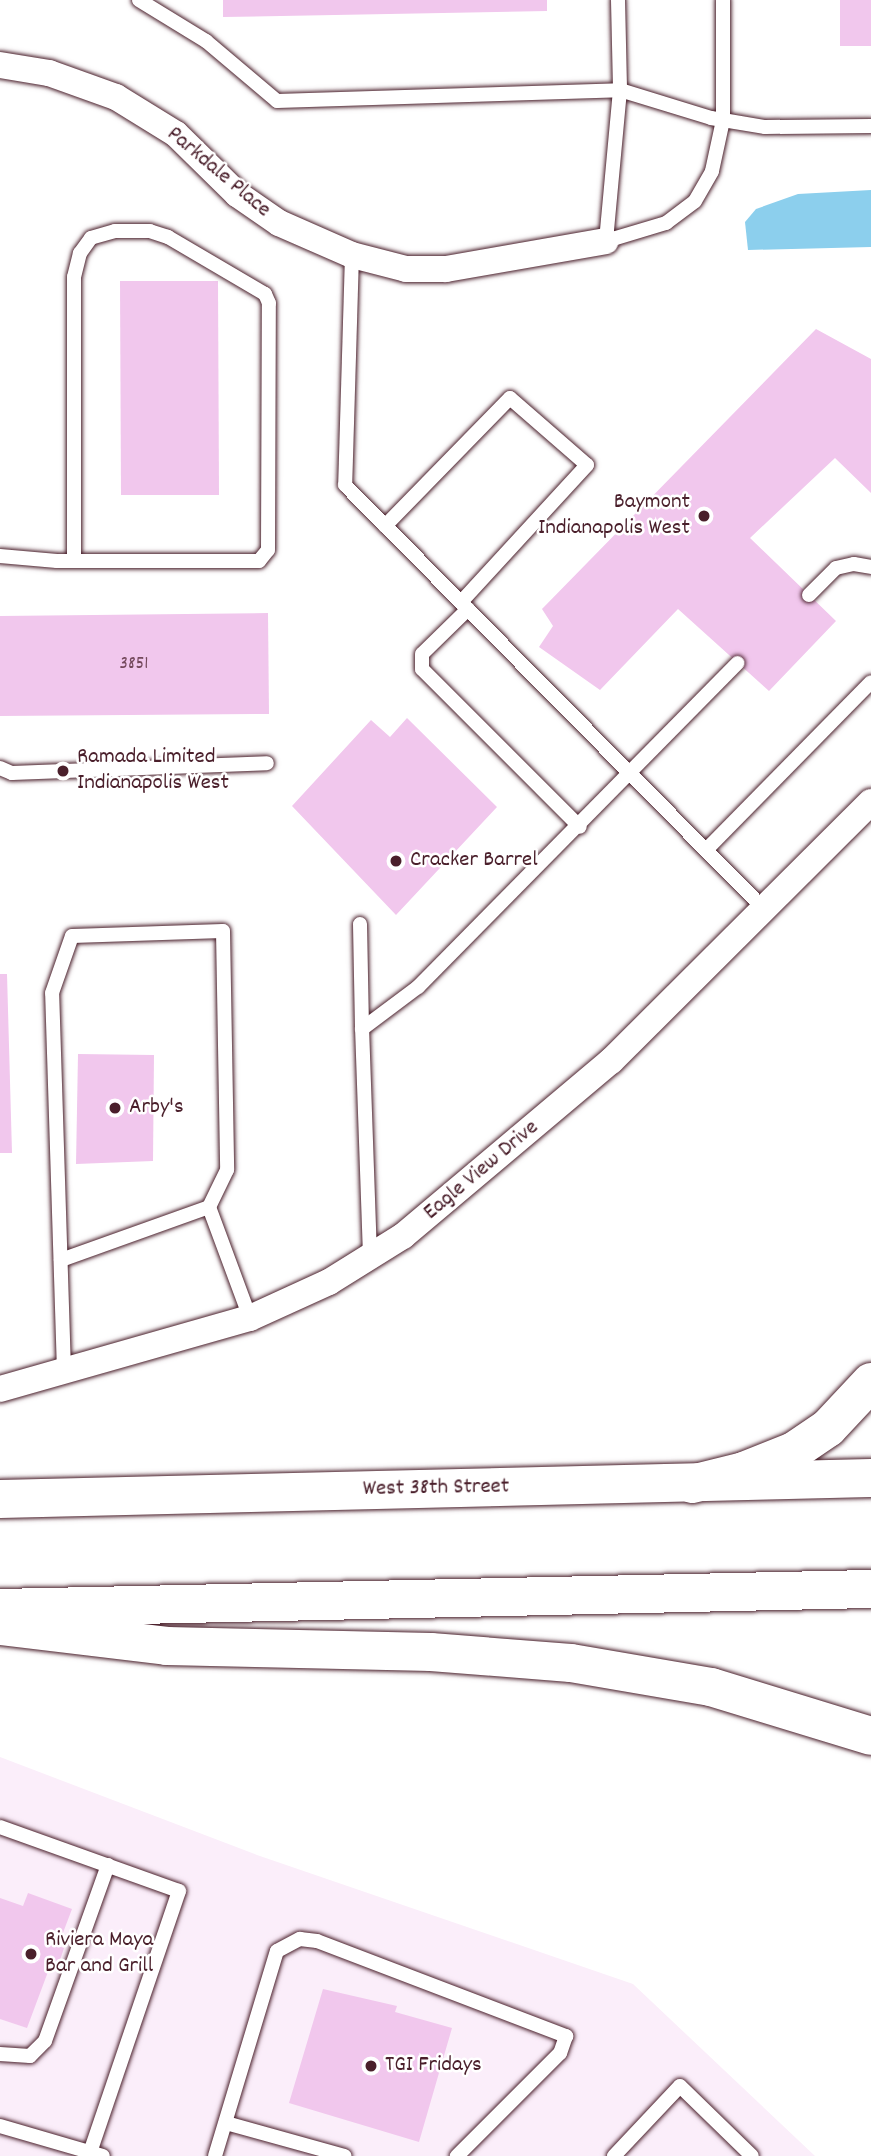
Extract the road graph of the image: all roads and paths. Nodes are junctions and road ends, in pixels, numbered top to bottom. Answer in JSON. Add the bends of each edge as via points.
{"nodes":[{"id":1,"x":139,"y":0,"type":"edge"},
{"id":2,"x":618,"y":0,"type":"edge"},
{"id":3,"x":723,"y":0,"type":"edge"},
{"id":4,"x":0,"y":65,"type":"edge"},
{"id":5,"x":620,"y":90,"type":"junction"},
{"id":6,"x":723,"y":120,"type":"junction"},
{"id":7,"x":871,"y":126,"type":"edge"},
{"id":8,"x":606,"y":241,"type":"junction"},
{"id":9,"x":352,"y":255,"type":"junction"},
{"id":10,"x":385,"y":526,"type":"junction"},
{"id":11,"x":1,"y":559,"type":"edge"},
{"id":12,"x":74,"y":561,"type":"junction"},
{"id":13,"x":871,"y":567,"type":"edge"},
{"id":14,"x":809,"y":595,"type":"dead end"},
{"id":15,"x":464,"y":606,"type":"junction"},
{"id":16,"x":738,"y":663,"type":"dead end"},
{"id":17,"x":871,"y":682,"type":"edge"},
{"id":18,"x":267,"y":763,"type":"dead end"},
{"id":19,"x":0,"y":768,"type":"edge"},
{"id":20,"x":632,"y":775,"type":"junction"},
{"id":21,"x":871,"y":802,"type":"edge"},
{"id":22,"x":580,"y":827,"type":"junction"},
{"id":23,"x":706,"y":850,"type":"junction"},
{"id":24,"x":765,"y":910,"type":"junction"},
{"id":25,"x":360,"y":924,"type":"dead end"},
{"id":26,"x":362,"y":1029,"type":"junction"},
{"id":27,"x":208,"y":1207,"type":"junction"},
{"id":28,"x":370,"y":1256,"type":"junction"},
{"id":29,"x":61,"y":1260,"type":"junction"},
{"id":30,"x":250,"y":1318,"type":"junction"},
{"id":31,"x":64,"y":1371,"type":"junction"},
{"id":32,"x":871,"y":1382,"type":"edge"},
{"id":33,"x":0,"y":1389,"type":"edge"},
{"id":34,"x":871,"y":1478,"type":"edge"},
{"id":35,"x":692,"y":1484,"type":"junction"},
{"id":36,"x":0,"y":1499,"type":"edge"},
{"id":37,"x":871,"y":1589,"type":"edge"},
{"id":38,"x":0,"y":1608,"type":"edge"},
{"id":39,"x":0,"y":1626,"type":"edge"},
{"id":40,"x":871,"y":1736,"type":"edge"},
{"id":41,"x":0,"y":1827,"type":"edge"},
{"id":42,"x":108,"y":1865,"type":"junction"},
{"id":43,"x":0,"y":2054,"type":"edge"},
{"id":44,"x":226,"y":2123,"type":"junction"},
{"id":45,"x":0,"y":2126,"type":"edge"},
{"id":46,"x":96,"y":2154,"type":"edge"},
{"id":47,"x":215,"y":2156,"type":"edge"},
{"id":48,"x":345,"y":2156,"type":"edge"},
{"id":49,"x":457,"y":2156,"type":"edge"},
{"id":50,"x":614,"y":2156,"type":"edge"},
{"id":51,"x":752,"y":2156,"type":"edge"}],
"edges":[{"from":1,"to":5,"type":"lane","via":[[206,41],[277,101]]},
{"from":2,"to":5,"type":"lane"},
{"from":3,"to":6,"type":"lane"},
{"from":4,"to":9,"type":"street","name":"Parkdale Place","via":[[49,73],[116,97],[176,134],[237,194],[279,223]]},
{"from":5,"to":6,"type":"lane"},
{"from":5,"to":8,"type":"lane"},
{"from":6,"to":7,"type":"lane","via":[[765,127]]},
{"from":6,"to":8,"type":"lane","via":[[712,171],[695,201],[666,223]]},
{"from":8,"to":9,"type":"street","name":"Parkdale Place","via":[[446,269],[406,269]]},
{"from":9,"to":10,"type":"lane","via":[[345,485]]},
{"from":10,"to":15,"type":"lane"},
{"from":10,"to":15,"type":"lane","via":[[510,397],[587,465]]},
{"from":11,"to":12,"type":"lane"},
{"from":12,"to":12,"type":"lane","via":[[259,561],[268,550],[269,303],[254,288],[150,231],[115,231],[91,238],[77,265]]},
{"from":13,"to":14,"type":"lane","via":[[836,568]]},
{"from":15,"to":20,"type":"lane"},
{"from":15,"to":22,"type":"lane","via":[[422,654],[422,669]]},
{"from":16,"to":20,"type":"lane"},
{"from":17,"to":23,"type":"lane"},
{"from":18,"to":19,"type":"lane","via":[[12,772]]},
{"from":20,"to":22,"type":"lane"},
{"from":20,"to":23,"type":"lane"},
{"from":21,"to":24,"type":"street","name":"Eagle View Drive"},
{"from":22,"to":26,"type":"lane","via":[[418,987]]},
{"from":23,"to":24,"type":"lane"},
{"from":24,"to":28,"type":"street","name":"Eagle View Drive","via":[[574,1094],[429,1218]]},
{"from":25,"to":26,"type":"lane"},
{"from":26,"to":28,"type":"lane"},
{"from":27,"to":29,"type":"lane"},
{"from":27,"to":29,"type":"lane","via":[[227,1170],[223,930],[72,936],[52,993]]},
{"from":27,"to":30,"type":"lane"},
{"from":28,"to":30,"type":"street","name":"Eagle View Drive","via":[[315,1290]]},
{"from":29,"to":31,"type":"lane"},
{"from":30,"to":31,"type":"street","name":"Eagle View Drive"},
{"from":31,"to":33,"type":"street","name":"Eagle View Drive"},
{"from":32,"to":35,"type":"main road","via":[[828,1428],[794,1451],[744,1471]]},
{"from":34,"to":35,"type":"main road","name":"West 38th Street"},
{"from":35,"to":36,"type":"main road","name":"West 38th Street"},
{"from":37,"to":38,"type":"main road"},
{"from":39,"to":40,"type":"main road","via":[[167,1646],[431,1652],[571,1663],[710,1688]]},
{"from":41,"to":42,"type":"lane"},
{"from":42,"to":43,"type":"lane","via":[[45,2041],[30,2056]]},
{"from":42,"to":46,"type":"lane","via":[[179,1891]]},
{"from":44,"to":47,"type":"lane"},
{"from":44,"to":48,"type":"lane"},
{"from":44,"to":49,"type":"lane","via":[[277,1951],[300,1939],[317,1941],[566,2036],[560,2053]]},
{"from":45,"to":46,"type":"lane"},
{"from":50,"to":51,"type":"lane","via":[[680,2086]]}]}
